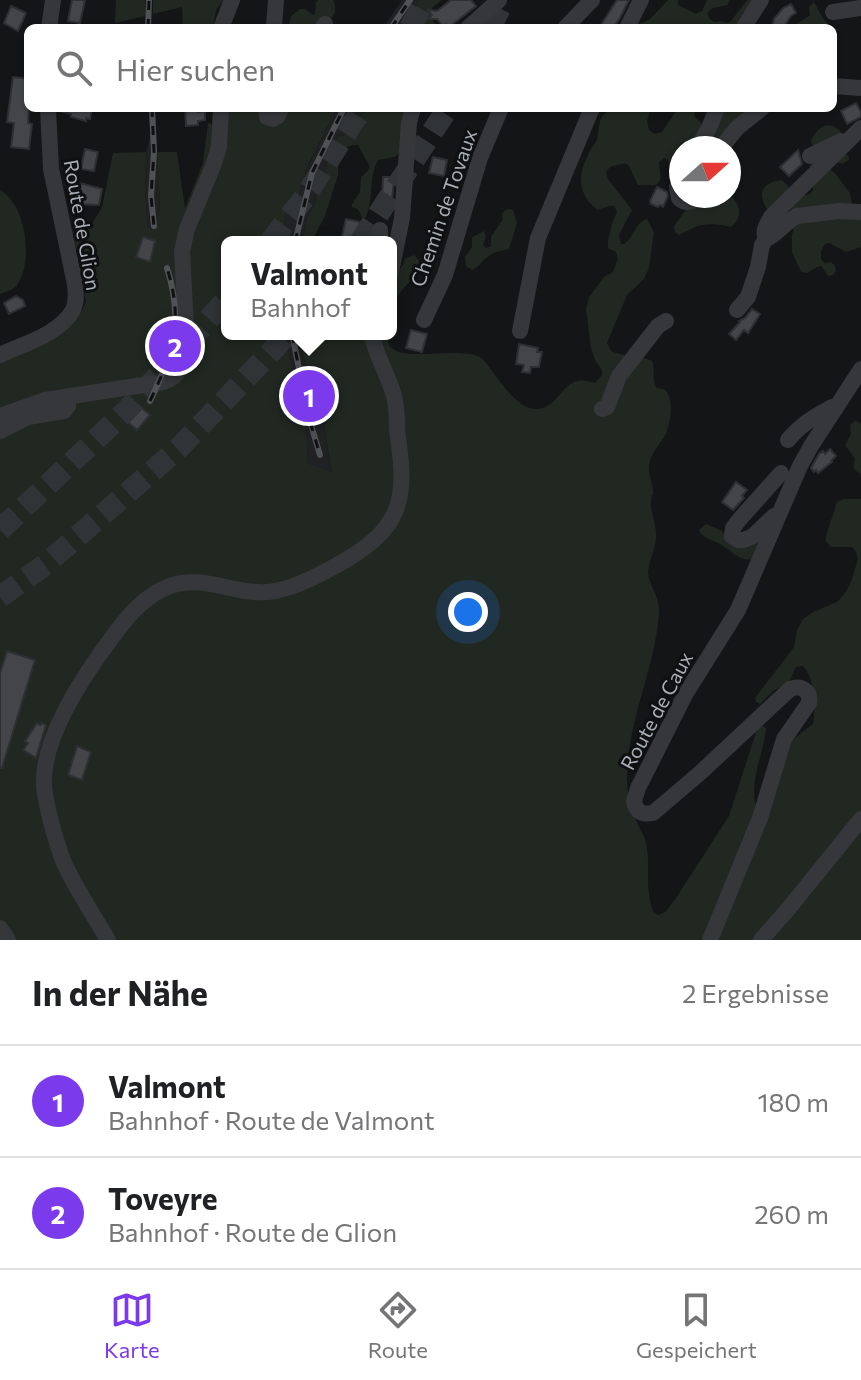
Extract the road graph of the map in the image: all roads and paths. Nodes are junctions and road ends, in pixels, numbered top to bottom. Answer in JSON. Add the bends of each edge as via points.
{"nodes":[{"id":1,"x":53,"y":0,"type":"edge"},
{"id":2,"x":232,"y":0,"type":"edge"},
{"id":3,"x":276,"y":0,"type":"edge"},
{"id":4,"x":499,"y":0,"type":"edge"},
{"id":5,"x":592,"y":0,"type":"edge"},
{"id":6,"x":641,"y":0,"type":"edge"},
{"id":7,"x":761,"y":0,"type":"edge"},
{"id":8,"x":861,"y":8,"type":"edge"},
{"id":9,"x":833,"y":12,"type":"dead end"},
{"id":10,"x":50,"y":24,"type":"edge"},
{"id":11,"x":223,"y":24,"type":"edge"},
{"id":12,"x":274,"y":24,"type":"edge"},
{"id":13,"x":472,"y":24,"type":"edge"},
{"id":14,"x":569,"y":24,"type":"edge"},
{"id":15,"x":629,"y":24,"type":"edge"},
{"id":16,"x":746,"y":24,"type":"edge"},
{"id":17,"x":837,"y":86,"type":"edge"},
{"id":18,"x":861,"y":88,"type":"edge"},
{"id":19,"x":48,"y":112,"type":"edge"},
{"id":20,"x":221,"y":112,"type":"edge"},
{"id":21,"x":266,"y":112,"type":"edge"},
{"id":22,"x":280,"y":112,"type":"edge"},
{"id":23,"x":412,"y":112,"type":"edge"},
{"id":24,"x":499,"y":112,"type":"edge"},
{"id":25,"x":590,"y":112,"type":"edge"},
{"id":26,"x":715,"y":112,"type":"edge"},
{"id":27,"x":757,"y":112,"type":"edge"},
{"id":28,"x":855,"y":134,"type":"edge"},
{"id":29,"x":704,"y":136,"type":"edge"},
{"id":30,"x":731,"y":136,"type":"edge"},
{"id":31,"x":810,"y":156,"type":"dead end"},
{"id":32,"x":861,"y":212,"type":"edge"},
{"id":33,"x":766,"y":239,"type":"junction"},
{"id":34,"x":397,"y":243,"type":"edge"},
{"id":35,"x":737,"y":310,"type":"dead end"},
{"id":36,"x":424,"y":320,"type":"dead end"},
{"id":37,"x":666,"y":321,"type":"dead end"},
{"id":38,"x":520,"y":331,"type":"dead end"},
{"id":39,"x":373,"y":340,"type":"edge"},
{"id":40,"x":0,"y":355,"type":"edge"},
{"id":41,"x":861,"y":369,"type":"edge"},
{"id":42,"x":68,"y":396,"type":"junction"},
{"id":43,"x":836,"y":408,"type":"junction"},
{"id":44,"x":602,"y":409,"type":"dead end"},
{"id":45,"x":0,"y":416,"type":"edge"},
{"id":46,"x":0,"y":431,"type":"edge"},
{"id":47,"x":788,"y":440,"type":"dead end"},
{"id":48,"x":781,"y":473,"type":"dead end"},
{"id":49,"x":778,"y":516,"type":"junction"},
{"id":50,"x":861,"y":819,"type":"edge"},
{"id":51,"x":0,"y":928,"type":"edge"},
{"id":52,"x":8,"y":940,"type":"edge"},
{"id":53,"x":108,"y":940,"type":"edge"},
{"id":54,"x":710,"y":940,"type":"edge"},
{"id":55,"x":761,"y":940,"type":"edge"}],
"edges":[{"from":1,"to":10,"type":"street"},
{"from":2,"to":11,"type":"street"},
{"from":3,"to":12,"type":"street"},
{"from":4,"to":13,"type":"street"},
{"from":5,"to":14,"type":"street"},
{"from":6,"to":15,"type":"street"},
{"from":7,"to":16,"type":"street"},
{"from":8,"to":9,"type":"street"},
{"from":17,"to":18,"type":"street"},
{"from":19,"to":40,"type":"street","name":"Route de Glion","via":[[51,169],[75,284],[74,309],[54,329]]},
{"from":20,"to":42,"type":"street","via":[[219,147],[182,251],[187,339],[183,366],[163,382]]},
{"from":21,"to":22,"type":"street","via":[[273,119]]},
{"from":23,"to":34,"type":"street"},
{"from":24,"to":36,"type":"street","name":"Chemin de Tovaux","via":[[445,275]]},
{"from":25,"to":38,"type":"street","via":[[538,238]]},
{"from":26,"to":29,"type":"street"},
{"from":27,"to":30,"type":"street"},
{"from":28,"to":31,"type":"street"},
{"from":28,"to":33,"type":"street","via":[[771,217]]},
{"from":32,"to":33,"type":"street","via":[[797,216]]},
{"from":33,"to":35,"type":"street","via":[[748,297]]},
{"from":37,"to":44,"type":"street","via":[[619,376]]},
{"from":39,"to":53,"type":"street","via":[[397,410],[403,477],[399,504],[383,532],[349,558],[278,590],[252,593],[193,581],[150,596],[93,664],[60,723],[49,749],[45,795],[61,857]]},
{"from":41,"to":43,"type":"street","name":"Route de Caux"},
{"from":42,"to":45,"type":"street"},
{"from":42,"to":46,"type":"street","via":[[64,411],[28,417]]},
{"from":43,"to":47,"type":"street","via":[[811,419]]},
{"from":43,"to":49,"type":"street","name":"Route de Caux","via":[[800,466]]},
{"from":48,"to":49,"type":"street","via":[[739,520],[732,536],[748,538]]},
{"from":49,"to":54,"type":"street","name":"Route de Caux","via":[[738,610],[686,693],[634,801],[638,811],[653,813],[790,689],[808,692],[809,703],[784,739],[760,818]]},
{"from":50,"to":55,"type":"street"},
{"from":51,"to":52,"type":"street"}]}
